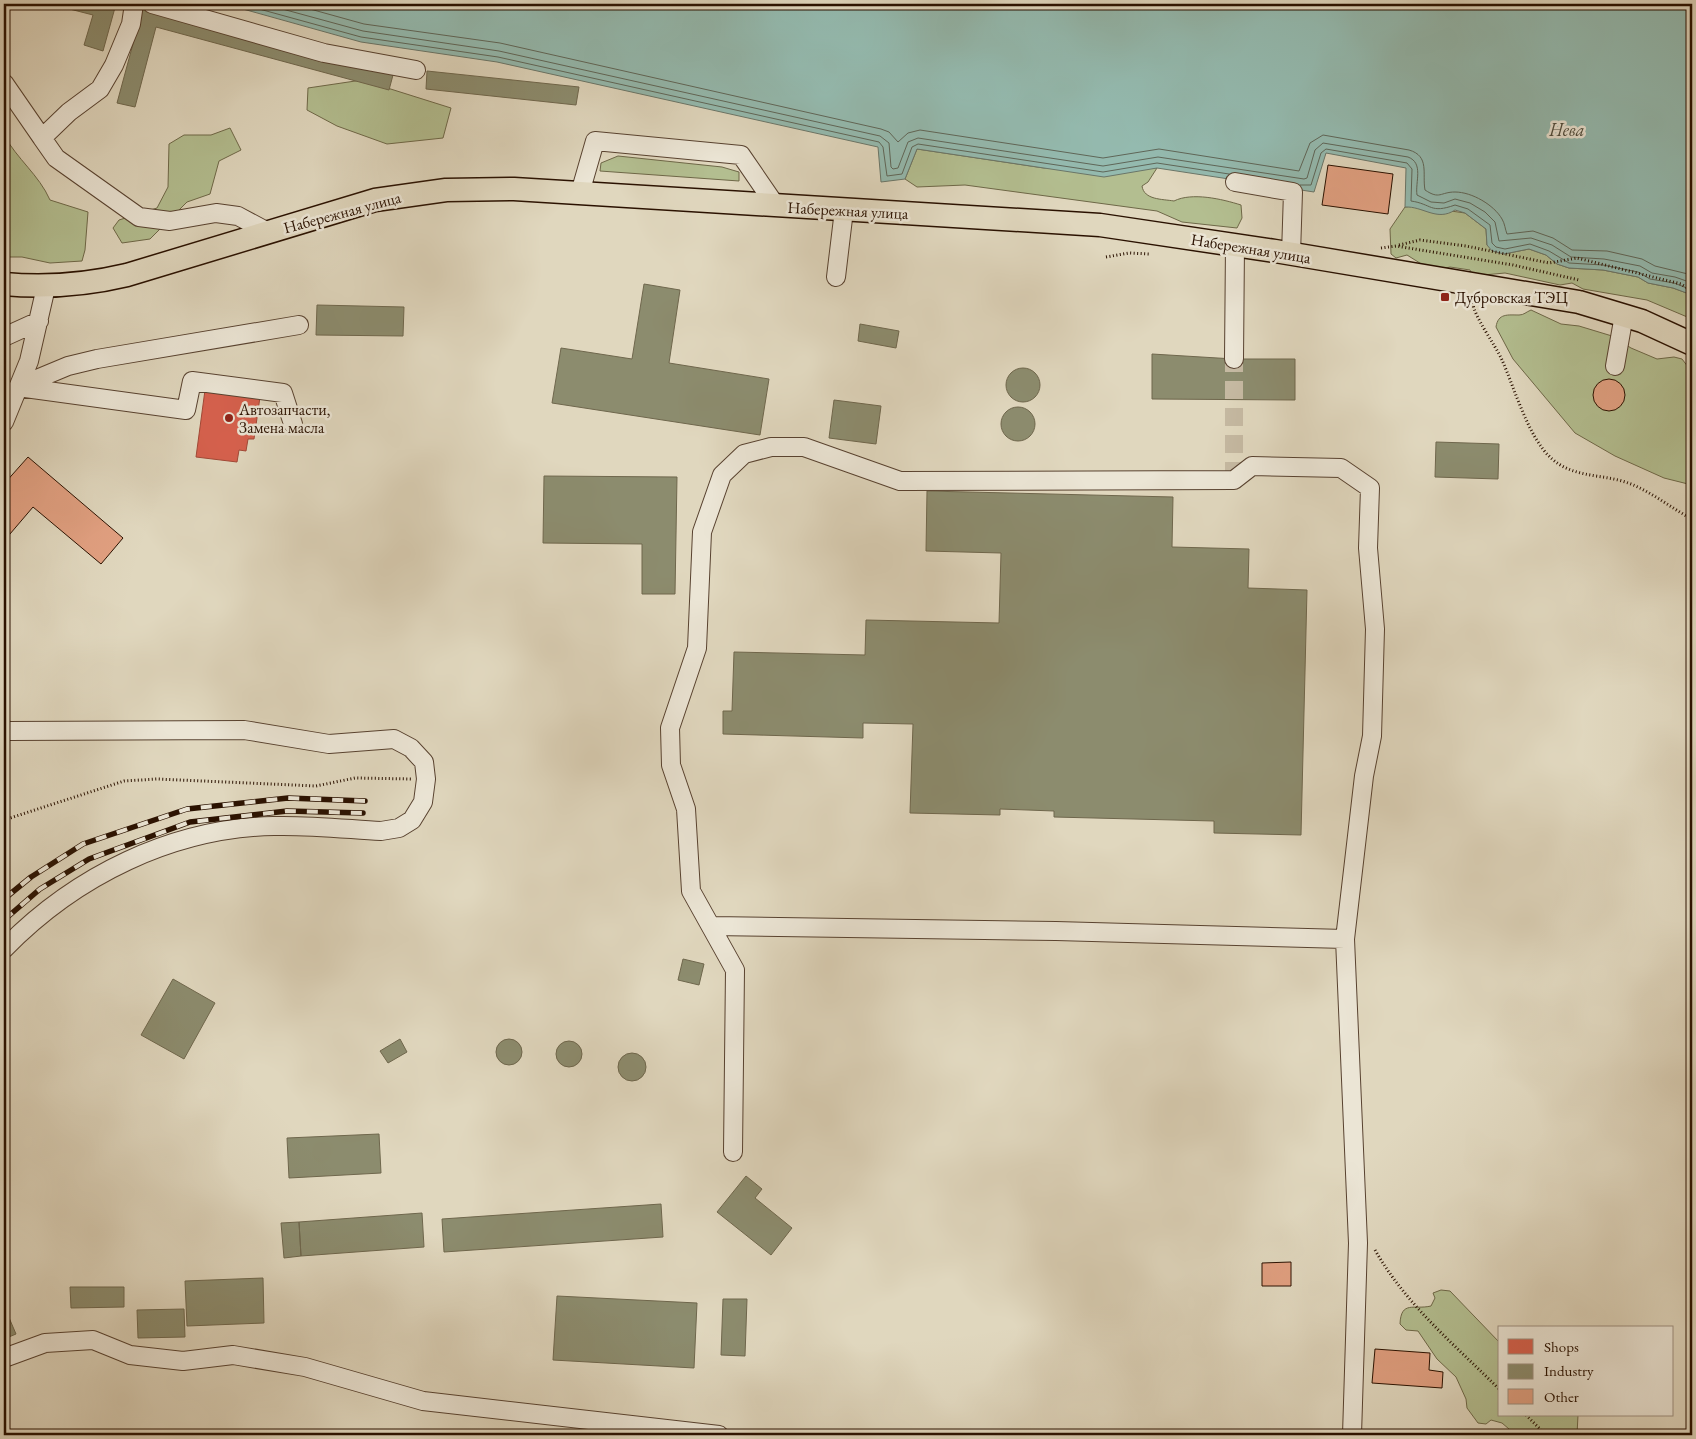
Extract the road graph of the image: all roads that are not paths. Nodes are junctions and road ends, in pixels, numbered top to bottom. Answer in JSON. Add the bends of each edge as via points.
{"nodes":[{"id":1,"x":134,"y":4,"type":"edge"},
{"id":2,"x":152,"y":4,"type":"edge"},
{"id":3,"x":416,"y":70,"type":"dead end"},
{"id":4,"x":4,"y":83,"type":"edge"},
{"id":5,"x":42,"y":138,"type":"junction"},
{"id":6,"x":1235,"y":182,"type":"dead end"},
{"id":7,"x":580,"y":192,"type":"junction"},
{"id":8,"x":776,"y":206,"type":"junction"},
{"id":9,"x":844,"y":210,"type":"junction"},
{"id":10,"x":268,"y":232,"type":"junction"},
{"id":11,"x":1235,"y":245,"type":"junction"},
{"id":12,"x":1291,"y":254,"type":"junction"},
{"id":13,"x":836,"y":277,"type":"dead end"},
{"id":14,"x":4,"y":284,"type":"edge"},
{"id":15,"x":46,"y":287,"type":"junction"},
{"id":16,"x":1624,"y":315,"type":"junction"},
{"id":17,"x":39,"y":321,"type":"junction"},
{"id":18,"x":299,"y":325,"type":"dead end"},
{"id":19,"x":4,"y":337,"type":"edge"},
{"id":20,"x":1692,"y":344,"type":"edge"},
{"id":21,"x":1234,"y":359,"type":"tunnel mouth"},
{"id":22,"x":1615,"y":366,"type":"dead end"},
{"id":23,"x":18,"y":387,"type":"junction"},
{"id":24,"x":4,"y":422,"type":"edge"},
{"id":25,"x":293,"y":424,"type":"dead end"},
{"id":26,"x":4,"y":729,"type":"edge"},
{"id":27,"x":712,"y":926,"type":"junction"},
{"id":28,"x":1345,"y":939,"type":"junction"},
{"id":29,"x":4,"y":949,"type":"edge"},
{"id":30,"x":733,"y":1152,"type":"dead end"},
{"id":31,"x":4,"y":1358,"type":"edge"},
{"id":32,"x":719,"y":1435,"type":"edge"},
{"id":33,"x":1352,"y":1435,"type":"edge"}],
"edges":[{"from":1,"to":5,"type":"street","via":[[121,49],[100,89]]},
{"from":2,"to":3,"type":"street","via":[[324,53]]},
{"from":4,"to":5,"type":"street"},
{"from":5,"to":10,"type":"street","via":[[56,158],[139,217],[170,221],[216,213],[238,216]]},
{"from":6,"to":12,"type":"street","via":[[1293,192]]},
{"from":7,"to":8,"type":"main road","name":"Набережная улица"},
{"from":7,"to":8,"type":"street","via":[[595,141],[741,155]]},
{"from":7,"to":10,"type":"main road","name":"Набережная улица","via":[[478,189],[410,193],[375,200]]},
{"from":8,"to":9,"type":"main road","name":"Набережная улица"},
{"from":9,"to":11,"type":"main road","name":"Набережная улица","via":[[1100,225]]},
{"from":9,"to":13,"type":"street"},
{"from":10,"to":15,"type":"main road","name":"Набережная улица","via":[[91,284]]},
{"from":11,"to":12,"type":"main road","name":"Набережная улица"},
{"from":11,"to":21,"type":"street"},
{"from":12,"to":16,"type":"main road","name":"Набережная улица","via":[[1579,302]]},
{"from":14,"to":15,"type":"main road","name":"Набережная улица"},
{"from":15,"to":17,"type":"street"},
{"from":16,"to":20,"type":"main road","name":"Набережная улица"},
{"from":16,"to":22,"type":"street"},
{"from":17,"to":19,"type":"street"},
{"from":17,"to":23,"type":"street","via":[[29,361]]},
{"from":18,"to":23,"type":"street","via":[[97,359],[68,366]]},
{"from":23,"to":24,"type":"street"},
{"from":23,"to":25,"type":"street","via":[[186,410],[192,381],[283,393]]},
{"from":26,"to":29,"type":"street","via":[[244,730],[329,744],[394,739],[411,748],[424,762],[426,780],[423,802],[412,820],[398,828],[381,831],[274,826],[196,836],[147,852],[69,892]]},
{"from":27,"to":28,"type":"street","via":[[1056,930]]},
{"from":27,"to":28,"type":"street","via":[[691,890],[686,809],[671,765],[670,728],[697,648],[702,532],[722,475],[744,454],[771,447],[804,447],[900,480],[1234,480],[1252,466],[1341,468],[1370,488],[1368,548],[1375,630],[1372,736],[1364,776]]},
{"from":27,"to":30,"type":"street","via":[[735,970]]},
{"from":28,"to":33,"type":"street","via":[[1358,1243]]},
{"from":31,"to":32,"type":"street","via":[[45,1343],[93,1340],[130,1355],[183,1361],[234,1356],[305,1367],[423,1401]]}]}
